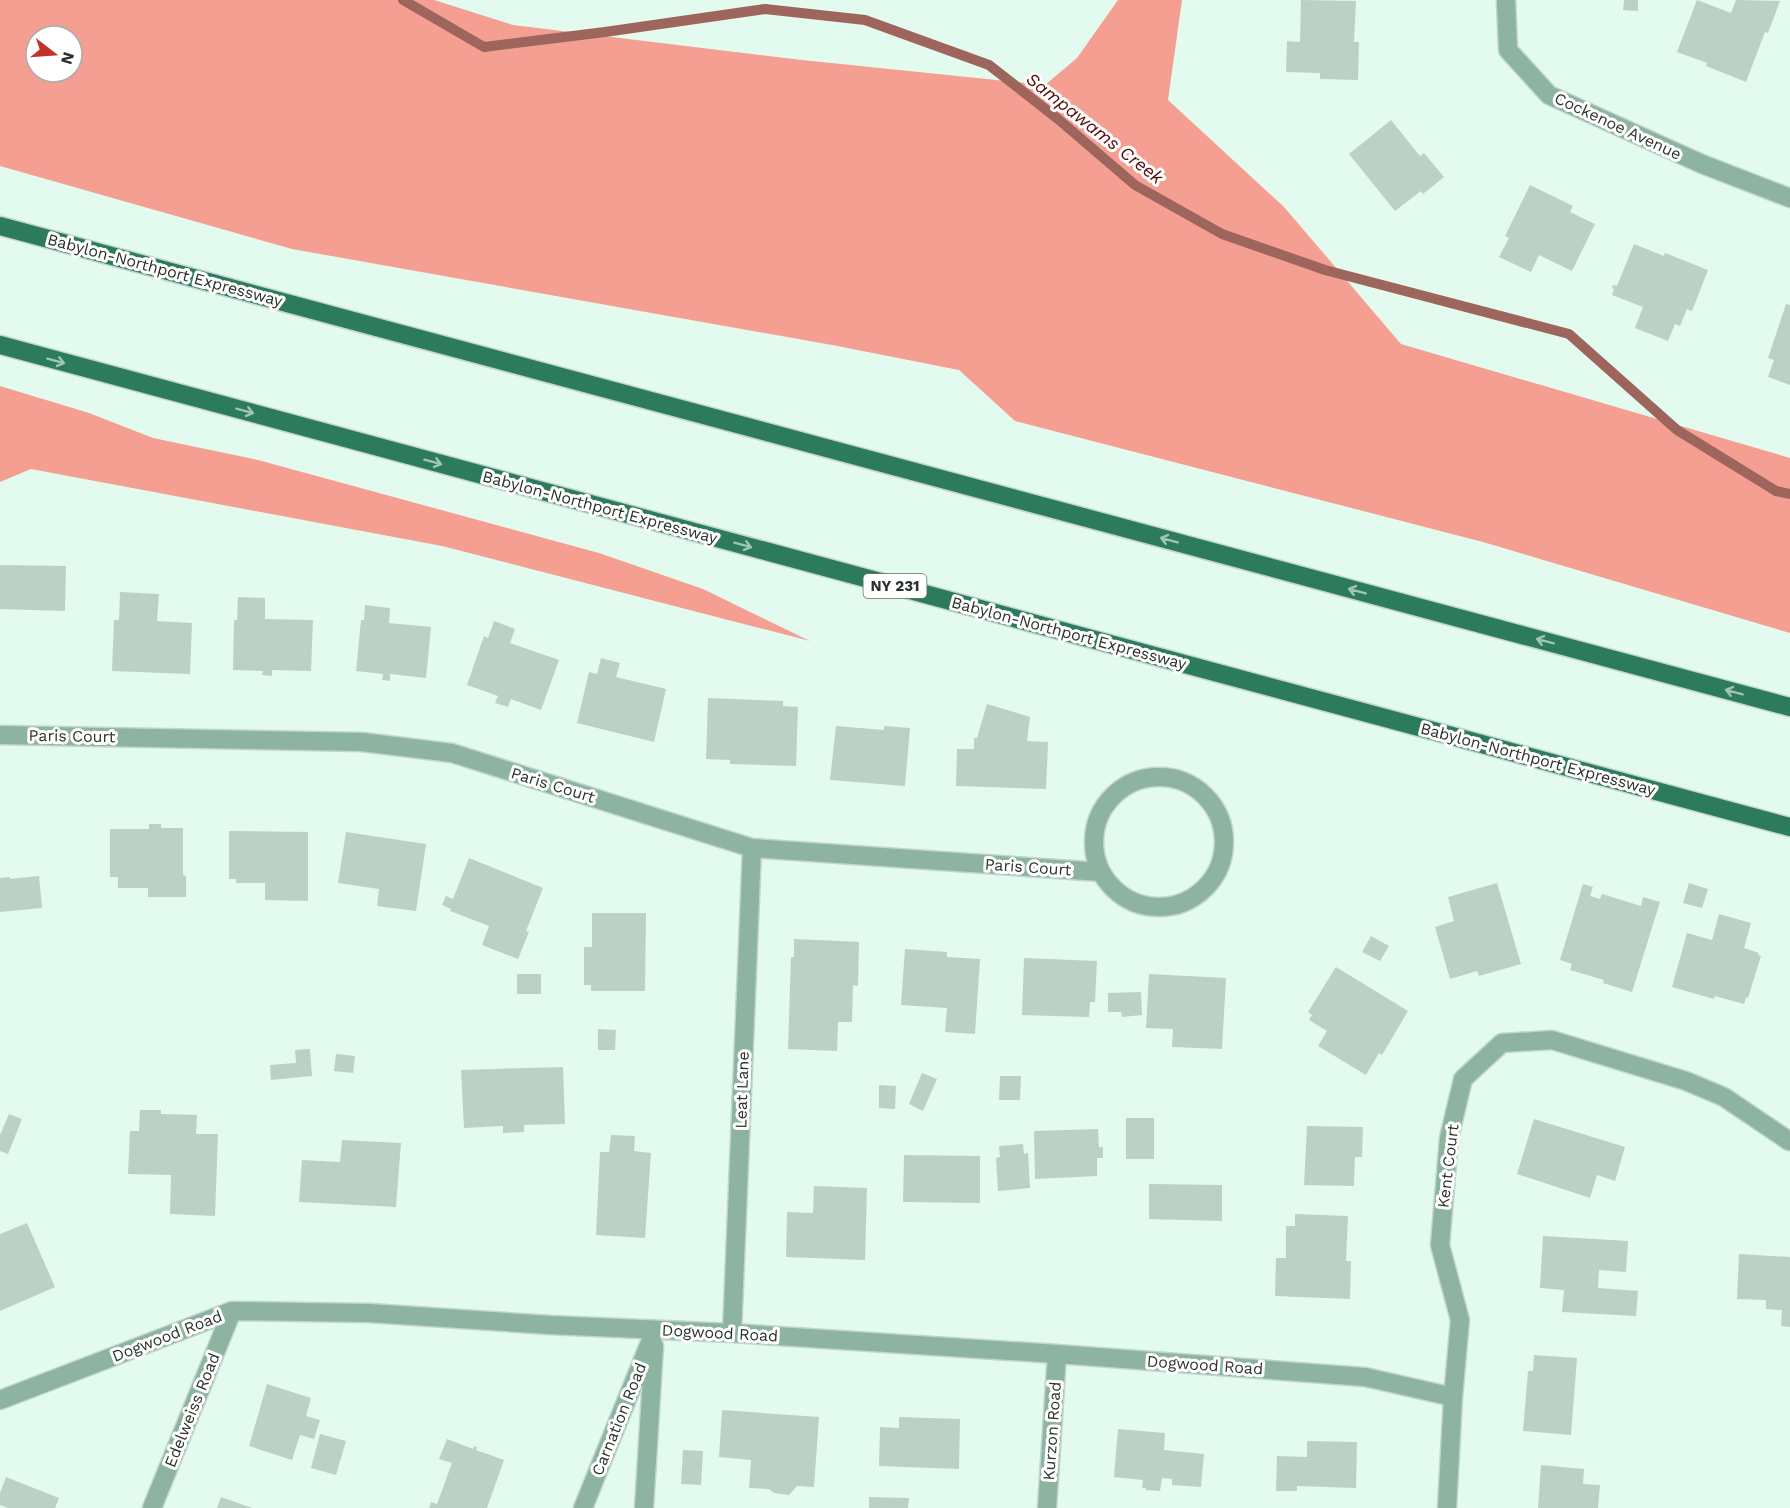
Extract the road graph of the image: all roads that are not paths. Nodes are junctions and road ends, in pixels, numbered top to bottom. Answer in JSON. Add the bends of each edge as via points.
{"nodes":[{"id":1,"x":1506,"y":0,"type":"edge"},
{"id":2,"x":1790,"y":198,"type":"edge"},
{"id":3,"x":0,"y":226,"type":"edge"},
{"id":4,"x":0,"y":345,"type":"edge"},
{"id":5,"x":1790,"y":707,"type":"edge"},
{"id":6,"x":0,"y":735,"type":"edge"},
{"id":7,"x":1790,"y":827,"type":"edge"},
{"id":8,"x":752,"y":848,"type":"junction"},
{"id":9,"x":1101,"y":872,"type":"junction"},
{"id":10,"x":1789,"y":1141,"type":"edge"},
{"id":11,"x":232,"y":1311,"type":"junction"},
{"id":12,"x":655,"y":1330,"type":"junction"},
{"id":13,"x":732,"y":1333,"type":"junction"},
{"id":14,"x":1057,"y":1354,"type":"junction"},
{"id":15,"x":1453,"y":1397,"type":"junction"},
{"id":16,"x":0,"y":1400,"type":"edge"},
{"id":17,"x":152,"y":1508,"type":"edge"},
{"id":18,"x":583,"y":1508,"type":"edge"},
{"id":19,"x":644,"y":1508,"type":"edge"},
{"id":20,"x":1047,"y":1508,"type":"edge"},
{"id":21,"x":1447,"y":1508,"type":"edge"}],
"edges":[{"from":1,"to":2,"type":"street","name":"Cockenoe Avenue","via":[[1508,50],[1549,95],[1702,164]]},
{"from":5,"to":3,"type":"main road","name":"Babylon-Northport Expressway","one_way":true},
{"from":4,"to":7,"type":"main road","name":"Babylon-Northport Expressway","number":"NY 231","one_way":true},
{"from":6,"to":8,"type":"street","name":"Paris Court","via":[[362,742],[452,753]]},
{"from":8,"to":9,"type":"street","name":"Paris Court"},
{"from":8,"to":13,"type":"street","name":"Leat Lane"},
{"from":9,"to":9,"type":"street","name":"Paris Court","via":[[1114,890],[1131,902],[1152,907],[1174,906],[1194,897],[1211,882],[1221,863],[1225,842],[1222,820],[1196,786],[1176,778],[1155,776],[1133,781],[1116,792],[1102,809],[1094,830],[1094,852]]},
{"from":10,"to":15,"type":"street","name":"Kent Court","via":[[1724,1097],[1686,1081],[1552,1040],[1502,1042],[1463,1079],[1449,1138],[1440,1245],[1460,1320]]},
{"from":11,"to":12,"type":"street","name":"Dogwood Road","via":[[369,1313]]},
{"from":11,"to":16,"type":"street","name":"Dogwood Road"},
{"from":11,"to":17,"type":"street","name":"Edelweiss Road"},
{"from":12,"to":13,"type":"street","name":"Dogwood Road"},
{"from":12,"to":18,"type":"street","name":"Carnation Road"},
{"from":12,"to":19,"type":"street"},
{"from":13,"to":14,"type":"street","name":"Dogwood Road"},
{"from":14,"to":15,"type":"street","name":"Dogwood Road","via":[[1365,1377]]},
{"from":14,"to":20,"type":"street","name":"Kurzon Road"},
{"from":15,"to":21,"type":"street","name":"Kent Court"}]}
